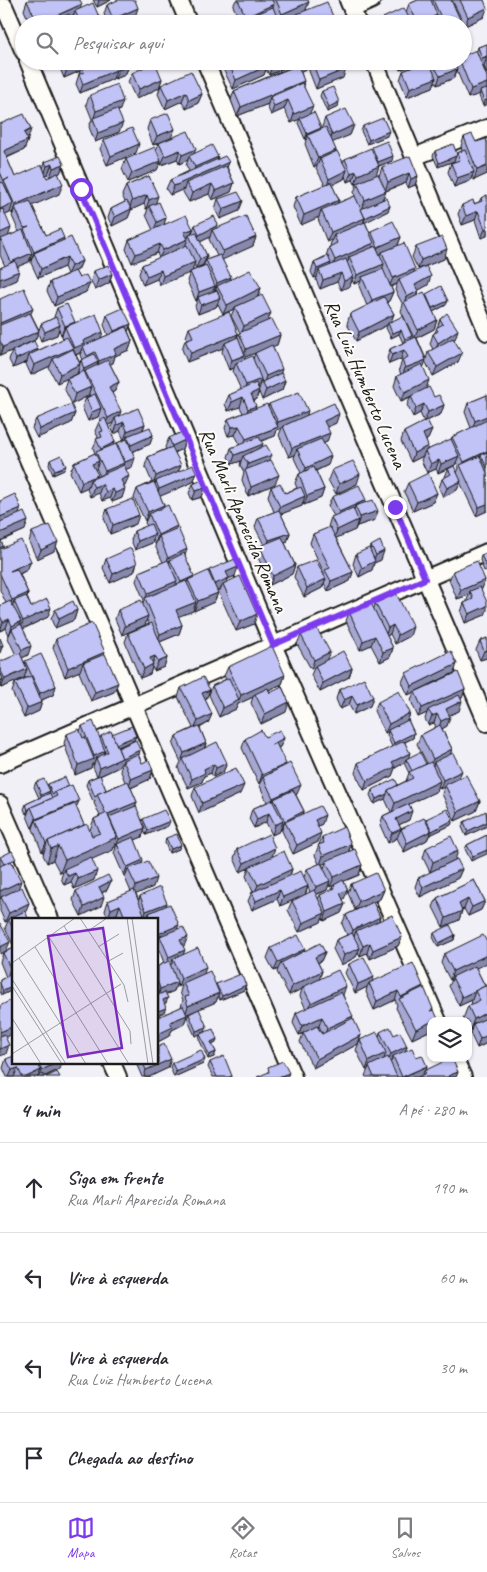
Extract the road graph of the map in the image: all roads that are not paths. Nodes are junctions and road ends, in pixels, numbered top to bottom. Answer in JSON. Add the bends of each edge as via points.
{"nodes":[{"id":1,"x":179,"y":0,"type":"edge"},
{"id":2,"x":372,"y":0,"type":"edge"},
{"id":3,"x":7,"y":5,"type":"edge"},
{"id":4,"x":353,"y":11,"type":"edge"},
{"id":5,"x":185,"y":15,"type":"edge"},
{"id":6,"x":15,"y":27,"type":"edge"},
{"id":7,"x":32,"y":70,"type":"edge"},
{"id":8,"x":209,"y":70,"type":"edge"},
{"id":9,"x":378,"y":70,"type":"edge"},
{"id":10,"x":487,"y":128,"type":"edge"},
{"id":11,"x":414,"y":157,"type":"junction"},
{"id":12,"x":481,"y":299,"type":"edge"},
{"id":13,"x":487,"y":332,"type":"edge"},
{"id":14,"x":0,"y":394,"type":"edge"},
{"id":15,"x":487,"y":552,"type":"edge"},
{"id":16,"x":425,"y":579,"type":"junction"},
{"id":17,"x":273,"y":645,"type":"junction"},
{"id":18,"x":133,"y":706,"type":"junction"},
{"id":19,"x":487,"y":723,"type":"edge"},
{"id":20,"x":0,"y":764,"type":"edge"},
{"id":21,"x":0,"y":804,"type":"edge"},
{"id":22,"x":49,"y":918,"type":"edge"},
{"id":23,"x":436,"y":1017,"type":"edge"},
{"id":24,"x":456,"y":1062,"type":"edge"},
{"id":25,"x":112,"y":1064,"type":"edge"},
{"id":26,"x":118,"y":1077,"type":"edge"},
{"id":27,"x":293,"y":1077,"type":"edge"},
{"id":28,"x":463,"y":1077,"type":"edge"}],
"edges":[{"from":1,"to":5,"type":"street"},
{"from":2,"to":4,"type":"street"},
{"from":3,"to":6,"type":"street"},
{"from":7,"to":17,"type":"street","name":"Rua Marli Aparecida Romana"},
{"from":8,"to":16,"type":"street","name":"Rua Luiz Humberto Lucena"},
{"from":9,"to":11,"type":"street"},
{"from":10,"to":11,"type":"street"},
{"from":11,"to":12,"type":"street"},
{"from":12,"to":13,"type":"street"},
{"from":14,"to":18,"type":"street"},
{"from":15,"to":16,"type":"street"},
{"from":16,"to":17,"type":"street"},
{"from":16,"to":19,"type":"street","name":"Rua Luiz Humberto Lucena"},
{"from":17,"to":18,"type":"street"},
{"from":17,"to":23,"type":"street","name":"Rua Marli Aparecida Romana"},
{"from":18,"to":20,"type":"street"},
{"from":18,"to":27,"type":"street"},
{"from":21,"to":22,"type":"street"},
{"from":24,"to":28,"type":"street"},
{"from":25,"to":26,"type":"street"}]}
